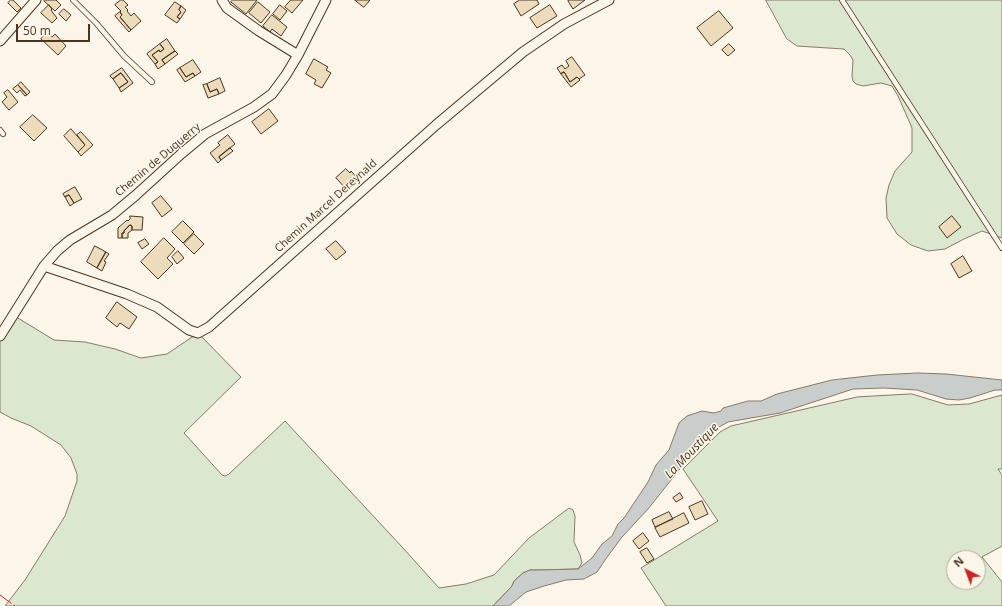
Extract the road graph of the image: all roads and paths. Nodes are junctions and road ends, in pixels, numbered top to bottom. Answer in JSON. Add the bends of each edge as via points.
{"nodes":[{"id":1,"x":36,"y":0,"type":"edge"},
{"id":2,"x":74,"y":0,"type":"edge"},
{"id":3,"x":222,"y":0,"type":"edge"},
{"id":4,"x":326,"y":0,"type":"edge"},
{"id":5,"x":609,"y":0,"type":"edge"},
{"id":6,"x":842,"y":0,"type":"edge"},
{"id":7,"x":0,"y":41,"type":"edge"},
{"id":8,"x":298,"y":55,"type":"junction"},
{"id":9,"x":152,"y":82,"type":"dead end"},
{"id":10,"x":1002,"y":248,"type":"edge"},
{"id":11,"x":44,"y":266,"type":"junction"},
{"id":12,"x":0,"y":336,"type":"edge"}],
"edges":[{"from":1,"to":7,"type":"street"},
{"from":2,"to":9,"type":"lane","via":[[124,56]]},
{"from":3,"to":8,"type":"street","via":[[227,8]]},
{"from":4,"to":8,"type":"street","name":"Chemin de Duquerry"},
{"from":5,"to":11,"type":"street","name":"Chemin Marcel Dereynald","via":[[564,24],[523,52],[436,125],[208,327],[198,333],[189,330],[157,307]]},
{"from":6,"to":10,"type":"lane"},
{"from":8,"to":11,"type":"street","name":"Chemin de Duquerry","via":[[272,94],[205,134],[112,215],[70,240]]},
{"from":11,"to":12,"type":"street","name":"Chemin de Duquerry"}]}
